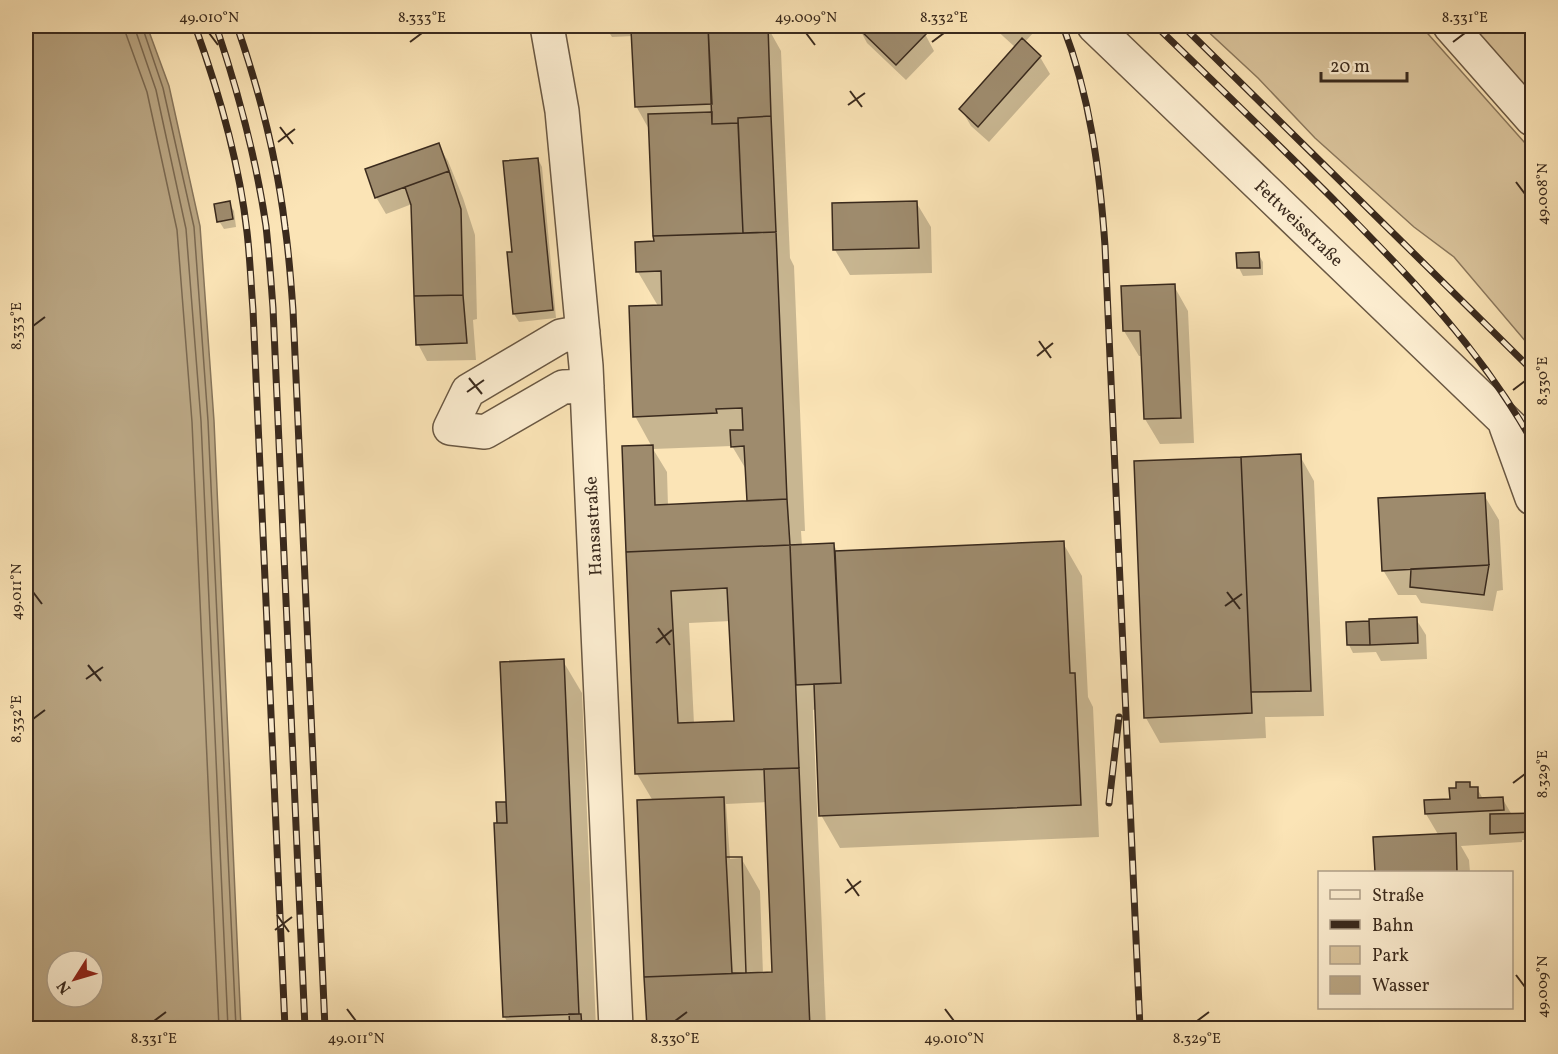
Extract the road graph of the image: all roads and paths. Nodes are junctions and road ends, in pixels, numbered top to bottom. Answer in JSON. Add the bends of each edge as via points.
{"nodes":[{"id":1,"x":547,"y":26,"type":"edge"},
{"id":2,"x":1094,"y":26,"type":"edge"},
{"id":3,"x":1450,"y":26,"type":"edge"},
{"id":4,"x":1533,"y":119,"type":"edge"},
{"id":5,"x":583,"y":332,"type":"junction"},
{"id":6,"x":587,"y":386,"type":"junction"},
{"id":7,"x":1503,"y":420,"type":"junction"},
{"id":8,"x":1533,"y":447,"type":"edge"},
{"id":9,"x":1533,"y":498,"type":"edge"},
{"id":10,"x":616,"y":1029,"type":"edge"}],
"edges":[{"from":1,"to":5,"type":"street","name":"Hansastraße","via":[[562,111]]},
{"from":2,"to":7,"type":"street","name":"Fettweisstraße"},
{"from":3,"to":4,"type":"street"},
{"from":5,"to":6,"type":"street","name":"Hansastraße"},
{"from":5,"to":6,"type":"street","via":[[561,336],[468,391],[450,428],[484,432],[563,387]]},
{"from":6,"to":10,"type":"street","name":"Hansastraße"},
{"from":7,"to":8,"type":"street","name":"Fettweisstraße"},
{"from":7,"to":9,"type":"street","name":"Fettweisstraße"}]}
